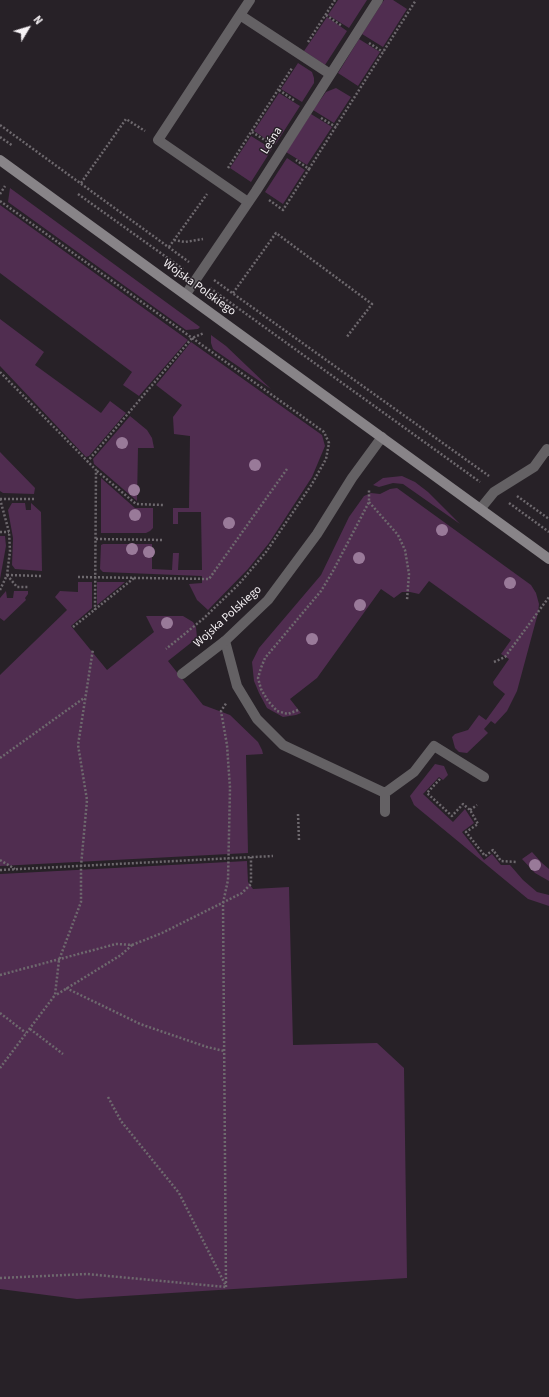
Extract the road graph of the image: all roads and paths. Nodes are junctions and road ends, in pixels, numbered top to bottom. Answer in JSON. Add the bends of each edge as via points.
{"nodes":[{"id":1,"x":250,"y":0,"type":"edge"},
{"id":2,"x":336,"y":0,"type":"edge"},
{"id":3,"x":378,"y":0,"type":"edge"},
{"id":4,"x":416,"y":0,"type":"edge"},
{"id":5,"x":240,"y":15,"type":"junction"},
{"id":6,"x":300,"y":54,"type":"junction"},
{"id":7,"x":330,"y":74,"type":"junction"},
{"id":8,"x":0,"y":125,"type":"edge"},
{"id":9,"x":0,"y":137,"type":"edge"},
{"id":10,"x":158,"y":140,"type":"junction"},
{"id":11,"x":16,"y":149,"type":"dead end"},
{"id":12,"x":281,"y":151,"type":"junction"},
{"id":13,"x":0,"y":160,"type":"edge"},
{"id":14,"x":309,"y":169,"type":"junction"},
{"id":15,"x":219,"y":182,"type":"junction"},
{"id":16,"x":81,"y":183,"type":"junction"},
{"id":17,"x":5,"y":186,"type":"dead end"},
{"id":18,"x":256,"y":191,"type":"junction"},
{"id":19,"x":77,"y":193,"type":"dead end"},
{"id":20,"x":0,"y":194,"type":"edge"},
{"id":21,"x":0,"y":201,"type":"edge"},
{"id":22,"x":248,"y":202,"type":"junction"},
{"id":23,"x":207,"y":238,"type":"dead end"},
{"id":24,"x":174,"y":240,"type":"junction"},
{"id":25,"x":169,"y":247,"type":"junction"},
{"id":26,"x":195,"y":266,"type":"dead end"},
{"id":27,"x":197,"y":279,"type":"junction"},
{"id":28,"x":214,"y":280,"type":"dead end"},
{"id":29,"x":233,"y":293,"type":"junction"},
{"id":30,"x":186,"y":294,"type":"junction"},
{"id":31,"x":204,"y":333,"type":"dead end"},
{"id":32,"x":192,"y":338,"type":"junction"},
{"id":33,"x":346,"y":338,"type":"dead end"},
{"id":34,"x":0,"y":372,"type":"edge"},
{"id":35,"x":382,"y":437,"type":"junction"},
{"id":36,"x":549,"y":450,"type":"edge"},
{"id":37,"x":87,"y":462,"type":"junction"},
{"id":38,"x":288,"y":469,"type":"dead end"},
{"id":39,"x":96,"y":470,"type":"junction"},
{"id":40,"x":502,"y":486,"type":"junction"},
{"id":41,"x":369,"y":490,"type":"dead end"},
{"id":42,"x":494,"y":492,"type":"junction"},
{"id":43,"x":34,"y":498,"type":"dead end"},
{"id":44,"x":0,"y":499,"type":"edge"},
{"id":45,"x":370,"y":502,"type":"junction"},
{"id":46,"x":163,"y":505,"type":"dead end"},
{"id":47,"x":481,"y":508,"type":"junction"},
{"id":48,"x":549,"y":519,"type":"edge"},
{"id":49,"x":0,"y":532,"type":"edge"},
{"id":50,"x":9,"y":532,"type":"junction"},
{"id":51,"x":549,"y":532,"type":"edge"},
{"id":52,"x":96,"y":539,"type":"junction"},
{"id":53,"x":164,"y":540,"type":"dead end"},
{"id":54,"x":549,"y":558,"type":"edge"},
{"id":55,"x":7,"y":575,"type":"junction"},
{"id":56,"x":42,"y":576,"type":"dead end"},
{"id":57,"x":78,"y":577,"type":"dead end"},
{"id":58,"x":94,"y":578,"type":"junction"},
{"id":59,"x":134,"y":578,"type":"junction"},
{"id":60,"x":28,"y":587,"type":"dead end"},
{"id":61,"x":0,"y":590,"type":"edge"},
{"id":62,"x":549,"y":597,"type":"edge"},
{"id":63,"x":407,"y":600,"type":"dead end"},
{"id":64,"x":95,"y":610,"type":"junction"},
{"id":65,"x":73,"y":627,"type":"dead end"},
{"id":66,"x":225,"y":641,"type":"junction"},
{"id":67,"x":93,"y":649,"type":"dead end"},
{"id":68,"x":166,"y":649,"type":"dead end"},
{"id":69,"x":494,"y":662,"type":"dead end"},
{"id":70,"x":182,"y":674,"type":"dead end"},
{"id":71,"x":237,"y":686,"type":"junction"},
{"id":72,"x":84,"y":697,"type":"junction"},
{"id":73,"x":298,"y":710,"type":"dead end"},
{"id":74,"x":0,"y":758,"type":"edge"},
{"id":75,"x":484,"y":777,"type":"dead end"},
{"id":76,"x":440,"y":779,"type":"dead end"},
{"id":77,"x":385,"y":793,"type":"junction"},
{"id":78,"x":477,"y":805,"type":"dead end"},
{"id":79,"x":470,"y":810,"type":"junction"},
{"id":80,"x":385,"y":812,"type":"dead end"},
{"id":81,"x":298,"y":814,"type":"dead end"},
{"id":82,"x":299,"y":840,"type":"dead end"},
{"id":83,"x":273,"y":856,"type":"dead end"},
{"id":84,"x":251,"y":857,"type":"junction"},
{"id":85,"x":228,"y":858,"type":"junction"},
{"id":86,"x":0,"y":860,"type":"edge"},
{"id":87,"x":516,"y":862,"type":"dead end"},
{"id":88,"x":81,"y":866,"type":"junction"},
{"id":89,"x":16,"y":869,"type":"junction"},
{"id":90,"x":0,"y":870,"type":"edge"},
{"id":91,"x":223,"y":903,"type":"junction"},
{"id":92,"x":132,"y":945,"type":"junction"},
{"id":93,"x":59,"y":960,"type":"junction"},
{"id":94,"x":0,"y":975,"type":"edge"},
{"id":95,"x":66,"y":988,"type":"junction"},
{"id":96,"x":55,"y":995,"type":"junction"},
{"id":97,"x":0,"y":1013,"type":"edge"},
{"id":98,"x":30,"y":1029,"type":"junction"},
{"id":99,"x":26,"y":1033,"type":"junction"},
{"id":100,"x":224,"y":1051,"type":"junction"},
{"id":101,"x":63,"y":1054,"type":"dead end"},
{"id":102,"x":0,"y":1068,"type":"edge"},
{"id":103,"x":108,"y":1097,"type":"dead end"},
{"id":104,"x":0,"y":1278,"type":"edge"},
{"id":105,"x":226,"y":1287,"type":"junction"}],
"edges":[{"from":1,"to":5,"type":"street"},
{"from":2,"to":6,"type":"path"},
{"from":3,"to":7,"type":"street","name":"Leśna"},
{"from":4,"to":14,"type":"path"},
{"from":5,"to":6,"type":"street"},
{"from":5,"to":10,"type":"street"},
{"from":6,"to":7,"type":"street"},
{"from":6,"to":15,"type":"path"},
{"from":7,"to":12,"type":"street","name":"Leśna"},
{"from":8,"to":16,"type":"path"},
{"from":9,"to":11,"type":"path"},
{"from":10,"to":15,"type":"street"},
{"from":10,"to":16,"type":"path","via":[[126,119]]},
{"from":12,"to":14,"type":"path"},
{"from":12,"to":18,"type":"street","name":"Leśna"},
{"from":13,"to":30,"type":"main road","name":"Wojska Polskiego"},
{"from":14,"to":18,"type":"path","via":[[283,210]]},
{"from":15,"to":22,"type":"street"},
{"from":15,"to":24,"type":"path"},
{"from":16,"to":25,"type":"path"},
{"from":17,"to":20,"type":"path"},
{"from":18,"to":22,"type":"street","name":"Leśna"},
{"from":19,"to":27,"type":"path"},
{"from":21,"to":32,"type":"path"},
{"from":22,"to":27,"type":"street","name":"Leśna"},
{"from":23,"to":24,"type":"path","via":[[185,242]]},
{"from":24,"to":25,"type":"path"},
{"from":25,"to":26,"type":"path"},
{"from":27,"to":30,"type":"street","name":"Leśna"},
{"from":27,"to":42,"type":"path"},
{"from":28,"to":29,"type":"path"},
{"from":29,"to":33,"type":"path","via":[[276,233],[372,304]]},
{"from":29,"to":40,"type":"path"},
{"from":30,"to":35,"type":"main road","name":"Wojska Polskiego"},
{"from":31,"to":32,"type":"path"},
{"from":32,"to":37,"type":"path"},
{"from":32,"to":68,"type":"path","via":[[324,432],[329,443],[326,459],[312,484],[266,552],[239,584]]},
{"from":34,"to":37,"type":"path"},
{"from":35,"to":47,"type":"main road","name":"Wojska Polskiego"},
{"from":35,"to":66,"type":"street","name":"Wojska Polskiego","via":[[290,573],[268,600]]},
{"from":36,"to":40,"type":"street","via":[[547,449],[534,466]]},
{"from":37,"to":39,"type":"path"},
{"from":38,"to":59,"type":"path","via":[[209,579]]},
{"from":39,"to":46,"type":"path","via":[[136,504]]},
{"from":39,"to":52,"type":"path"},
{"from":40,"to":42,"type":"street"},
{"from":40,"to":48,"type":"path"},
{"from":41,"to":45,"type":"path"},
{"from":42,"to":47,"type":"street"},
{"from":42,"to":51,"type":"path"},
{"from":43,"to":44,"type":"path"},
{"from":44,"to":50,"type":"path"},
{"from":45,"to":63,"type":"path","via":[[398,535],[405,550],[409,574]]},
{"from":45,"to":73,"type":"path","via":[[321,591],[265,658],[260,668],[258,678],[261,689],[277,711],[288,714]]},
{"from":47,"to":54,"type":"main road","name":"Wojska Polskiego"},
{"from":49,"to":50,"type":"path"},
{"from":50,"to":55,"type":"path"},
{"from":52,"to":53,"type":"path"},
{"from":52,"to":58,"type":"path"},
{"from":55,"to":56,"type":"path"},
{"from":55,"to":60,"type":"path","via":[[17,587]]},
{"from":55,"to":61,"type":"path"},
{"from":57,"to":58,"type":"path"},
{"from":58,"to":59,"type":"path"},
{"from":58,"to":64,"type":"path"},
{"from":59,"to":64,"type":"path"},
{"from":62,"to":69,"type":"path","via":[[505,657]]},
{"from":64,"to":65,"type":"path"},
{"from":66,"to":70,"type":"street","name":"Wojska Polskiego"},
{"from":66,"to":71,"type":"street"},
{"from":67,"to":72,"type":"path"},
{"from":71,"to":77,"type":"street","via":[[257,719],[283,745]]},
{"from":71,"to":85,"type":"path","via":[[221,711],[227,745],[230,788]]},
{"from":72,"to":74,"type":"path"},
{"from":72,"to":88,"type":"path","via":[[78,745],[87,800]]},
{"from":75,"to":77,"type":"street","via":[[434,746],[414,772]]},
{"from":76,"to":79,"type":"path","via":[[427,793],[452,816],[463,804]]},
{"from":77,"to":80,"type":"street"},
{"from":78,"to":79,"type":"path"},
{"from":79,"to":87,"type":"path","via":[[478,824],[466,832],[485,856],[493,850],[501,861]]},
{"from":81,"to":82,"type":"path"},
{"from":83,"to":84,"type":"path"},
{"from":84,"to":85,"type":"path"},
{"from":84,"to":91,"type":"path","via":[[251,884],[242,893]]},
{"from":85,"to":88,"type":"path"},
{"from":85,"to":91,"type":"path","via":[[228,880]]},
{"from":86,"to":89,"type":"path"},
{"from":88,"to":89,"type":"path"},
{"from":88,"to":93,"type":"path","via":[[81,902]]},
{"from":89,"to":90,"type":"path"},
{"from":91,"to":92,"type":"path"},
{"from":91,"to":100,"type":"path"},
{"from":92,"to":93,"type":"path","via":[[116,944]]},
{"from":92,"to":95,"type":"path","via":[[121,955]]},
{"from":93,"to":94,"type":"path"},
{"from":93,"to":96,"type":"path"},
{"from":95,"to":96,"type":"path"},
{"from":95,"to":100,"type":"path","via":[[140,1024]]},
{"from":96,"to":98,"type":"path"},
{"from":97,"to":99,"type":"path"},
{"from":98,"to":99,"type":"path"},
{"from":98,"to":101,"type":"path"},
{"from":99,"to":102,"type":"path"},
{"from":100,"to":105,"type":"path"},
{"from":103,"to":105,"type":"path","via":[[120,1121],[179,1193]]},
{"from":104,"to":105,"type":"path","via":[[88,1274]]}]}
